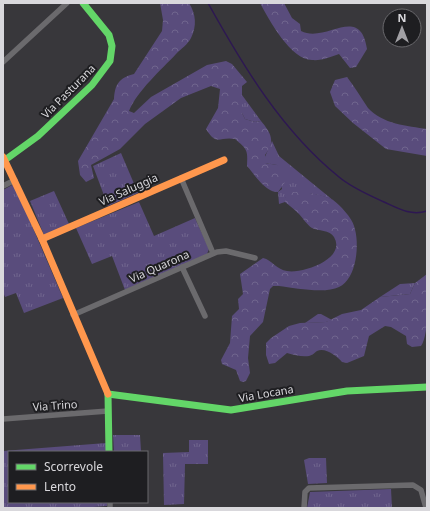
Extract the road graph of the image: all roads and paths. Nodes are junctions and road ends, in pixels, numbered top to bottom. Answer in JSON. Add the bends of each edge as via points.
{"nodes":[{"id":1,"x":67,"y":3,"type":"edge"},
{"id":2,"x":83,"y":3,"type":"edge"},
{"id":3,"x":3,"y":62,"type":"edge"},
{"id":4,"x":4,"y":159,"type":"edge"},
{"id":5,"x":224,"y":160,"type":"dead end"},
{"id":6,"x":181,"y":178,"type":"junction"},
{"id":7,"x":15,"y":180,"type":"junction"},
{"id":8,"x":3,"y":186,"type":"edge"},
{"id":9,"x":42,"y":239,"type":"junction"},
{"id":10,"x":213,"y":254,"type":"junction"},
{"id":11,"x":255,"y":258,"type":"dead end"},
{"id":12,"x":182,"y":267,"type":"junction"},
{"id":13,"x":73,"y":315,"type":"junction"},
{"id":14,"x":205,"y":316,"type":"dead end"},
{"id":15,"x":427,"y":387,"type":"edge"},
{"id":16,"x":108,"y":394,"type":"junction"},
{"id":17,"x":108,"y":411,"type":"junction"},
{"id":18,"x":3,"y":419,"type":"edge"},
{"id":19,"x":109,"y":451,"type":"edge"},
{"id":20,"x":304,"y":508,"type":"edge"},
{"id":21,"x":426,"y":508,"type":"edge"}],
"edges":[{"from":1,"to":3,"type":"street"},
{"from":2,"to":4,"type":"street","name":"Via Pasturana","via":[[109,35],[112,46],[110,61],[86,90],[38,136]]},
{"from":4,"to":7,"type":"street"},
{"from":5,"to":6,"type":"street","name":"Via Saluggia"},
{"from":6,"to":9,"type":"street","name":"Via Saluggia"},
{"from":6,"to":10,"type":"street"},
{"from":7,"to":8,"type":"street"},
{"from":7,"to":9,"type":"street"},
{"from":9,"to":13,"type":"street"},
{"from":10,"to":11,"type":"street","name":"Via Quarona","via":[[224,251]]},
{"from":10,"to":12,"type":"street","name":"Via Quarona"},
{"from":12,"to":13,"type":"street","name":"Via Quarona"},
{"from":12,"to":14,"type":"street"},
{"from":13,"to":16,"type":"street"},
{"from":15,"to":16,"type":"street","name":"Via Locana","via":[[347,391],[231,410]]},
{"from":16,"to":17,"type":"street"},
{"from":17,"to":18,"type":"street","name":"Via Trino"},
{"from":17,"to":19,"type":"street"},
{"from":20,"to":21,"type":"street","via":[[304,492],[309,488],[413,485],[421,490]]}]}
